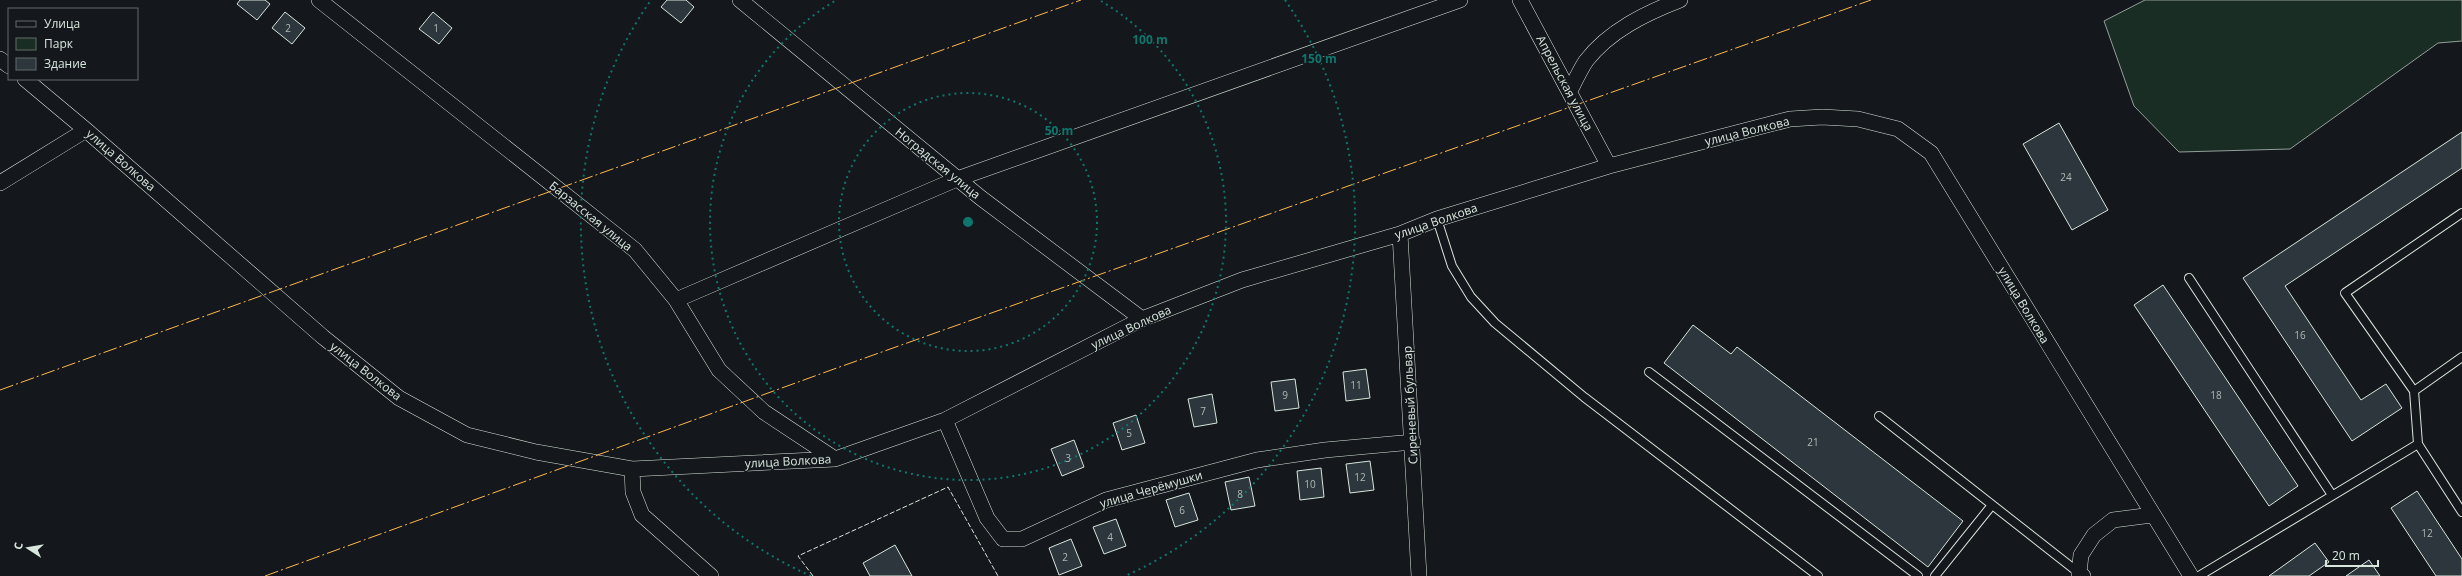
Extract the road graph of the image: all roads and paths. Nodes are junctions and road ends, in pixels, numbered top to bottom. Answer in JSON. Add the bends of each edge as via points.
{"nodes":[{"id":1,"x":319,"y":0,"type":"edge"},
{"id":2,"x":740,"y":0,"type":"edge"},
{"id":3,"x":1460,"y":0,"type":"edge"},
{"id":4,"x":1520,"y":0,"type":"edge"},
{"id":5,"x":1680,"y":0,"type":"edge"},
{"id":6,"x":0,"y":59,"type":"edge"},
{"id":7,"x":8,"y":65,"type":"edge"},
{"id":8,"x":26,"y":80,"type":"edge"},
{"id":9,"x":1570,"y":91,"type":"junction"},
{"id":10,"x":86,"y":130,"type":"junction"},
{"id":11,"x":1609,"y":166,"type":"junction"},
{"id":12,"x":957,"y":179,"type":"junction"},
{"id":13,"x":0,"y":182,"type":"edge"},
{"id":14,"x":2462,"y":213,"type":"edge"},
{"id":15,"x":1437,"y":219,"type":"junction"},
{"id":16,"x":1400,"y":234,"type":"junction"},
{"id":17,"x":2189,"y":278,"type":"dead end"},
{"id":18,"x":676,"y":300,"type":"junction"},
{"id":19,"x":1142,"y":319,"type":"junction"},
{"id":20,"x":2462,"y":357,"type":"edge"},
{"id":21,"x":1649,"y":372,"type":"dead end"},
{"id":22,"x":2414,"y":391,"type":"junction"},
{"id":23,"x":1879,"y":416,"type":"dead end"},
{"id":24,"x":945,"y":420,"type":"junction"},
{"id":25,"x":1413,"y":442,"type":"junction"},
{"id":26,"x":2418,"y":444,"type":"junction"},
{"id":27,"x":835,"y":459,"type":"junction"},
{"id":28,"x":632,"y":469,"type":"junction"},
{"id":29,"x":2332,"y":495,"type":"junction"},
{"id":30,"x":1992,"y":505,"type":"junction"},
{"id":31,"x":2462,"y":512,"type":"edge"},
{"id":32,"x":2152,"y":515,"type":"junction"},
{"id":33,"x":2081,"y":574,"type":"edge"},
{"id":34,"x":711,"y":576,"type":"edge"},
{"id":35,"x":1418,"y":576,"type":"edge"},
{"id":36,"x":1818,"y":576,"type":"edge"},
{"id":37,"x":1918,"y":576,"type":"edge"},
{"id":38,"x":1935,"y":576,"type":"edge"},
{"id":39,"x":2191,"y":576,"type":"edge"},
{"id":40,"x":2199,"y":576,"type":"edge"}],
"edges":[{"from":1,"to":18,"type":"street","name":"Барзасская улица","via":[[635,250]]},
{"from":2,"to":12,"type":"street","name":"Ноградская улица"},
{"from":3,"to":12,"type":"street"},
{"from":4,"to":9,"type":"street","name":"Апрельская улица"},
{"from":5,"to":9,"type":"street","via":[[1652,11],[1606,40],[1586,62]]},
{"from":6,"to":7,"type":"street"},
{"from":8,"to":10,"type":"street","name":"улица Волкова"},
{"from":9,"to":11,"type":"street","name":"Апрельская улица"},
{"from":10,"to":13,"type":"street"},
{"from":10,"to":28,"type":"street","name":"улица Волкова","via":[[322,337],[399,398],[467,436],[536,452]]},
{"from":11,"to":15,"type":"street","name":"улица Волкова"},
{"from":11,"to":32,"type":"street","name":"улица Волкова","via":[[1790,119],[1858,119],[1898,129],[1931,153]]},
{"from":12,"to":18,"type":"street"},
{"from":12,"to":19,"type":"street","name":"Ноградская улица"},
{"from":14,"to":22,"type":"lane","via":[[2345,293]]},
{"from":15,"to":16,"type":"street","name":"улица Волкова"},
{"from":15,"to":36,"type":"lane","via":[[1452,266],[1471,297],[1495,323],[1584,397]]},
{"from":16,"to":19,"type":"street","name":"улица Волкова","via":[[1242,280]]},
{"from":16,"to":25,"type":"street","name":"Сиреневый бульвар"},
{"from":17,"to":29,"type":"lane"},
{"from":18,"to":27,"type":"street","name":"Барзасская улица","via":[[719,370],[764,412]]},
{"from":19,"to":24,"type":"street","name":"улица Волкова"},
{"from":20,"to":22,"type":"lane"},
{"from":21,"to":37,"type":"lane"},
{"from":22,"to":26,"type":"lane"},
{"from":23,"to":30,"type":"lane"},
{"from":24,"to":25,"type":"street","name":"улица Черёмушки","via":[[987,518],[1003,539],[1022,538],[1106,500],[1257,460],[1325,450]]},
{"from":24,"to":27,"type":"street","name":"улица Волкова"},
{"from":25,"to":35,"type":"street","name":"Сиреневый бульвар"},
{"from":26,"to":29,"type":"lane"},
{"from":26,"to":31,"type":"lane"},
{"from":27,"to":28,"type":"street","name":"улица Волкова"},
{"from":28,"to":34,"type":"street","via":[[633,492],[642,515]]},
{"from":29,"to":40,"type":"lane"},
{"from":30,"to":33,"type":"lane"},
{"from":30,"to":38,"type":"lane"},
{"from":32,"to":33,"type":"street","via":[[2113,520],[2094,535],[2080,555]]},
{"from":32,"to":39,"type":"street","name":"улица Волкова"}]}
